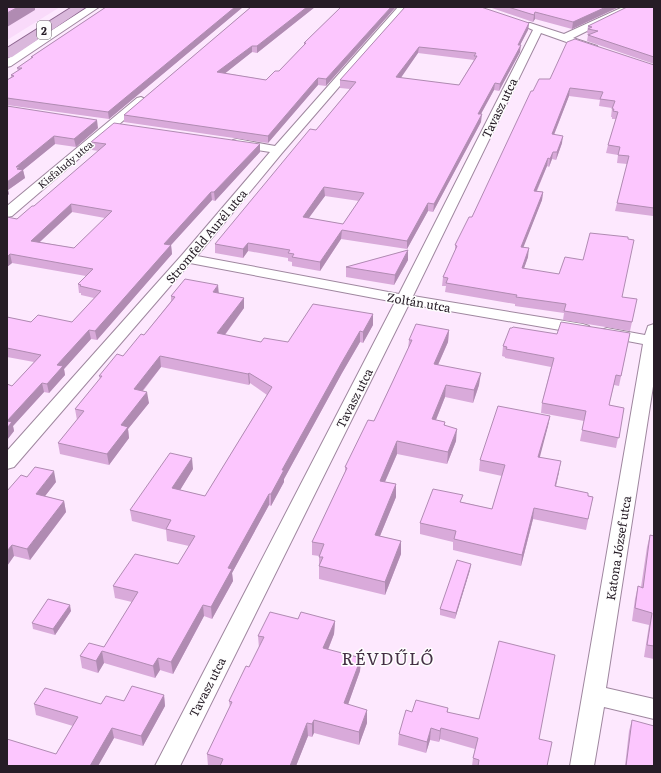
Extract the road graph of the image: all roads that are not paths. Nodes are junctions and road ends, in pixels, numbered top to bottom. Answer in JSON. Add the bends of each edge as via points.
{"nodes":[{"id":1,"x":80,"y":7,"type":"edge"},
{"id":2,"x":94,"y":7,"type":"edge"},
{"id":3,"x":403,"y":7,"type":"edge"},
{"id":4,"x":630,"y":7,"type":"edge"},
{"id":5,"x":515,"y":21,"type":"edge"},
{"id":6,"x":538,"y":29,"type":"junction"},
{"id":7,"x":564,"y":38,"type":"junction"},
{"id":8,"x":602,"y":51,"type":"edge"},
{"id":9,"x":7,"y":54,"type":"edge"},
{"id":10,"x":7,"y":64,"type":"edge"},
{"id":11,"x":148,"y":94,"type":"edge"},
{"id":12,"x":97,"y":123,"type":"edge"},
{"id":13,"x":112,"y":125,"type":"junction"},
{"id":14,"x":128,"y":127,"type":"edge"},
{"id":15,"x":223,"y":141,"type":"edge"},
{"id":16,"x":278,"y":150,"type":"junction"},
{"id":17,"x":7,"y":213,"type":"edge"},
{"id":18,"x":187,"y":258,"type":"junction"},
{"id":19,"x":404,"y":299,"type":"junction"},
{"id":20,"x":653,"y":335,"type":"edge"},
{"id":21,"x":7,"y":463,"type":"edge"},
{"id":22,"x":594,"y":695,"type":"junction"},
{"id":23,"x":654,"y":709,"type":"edge"},
{"id":24,"x":167,"y":766,"type":"edge"},
{"id":25,"x":582,"y":766,"type":"edge"}],
"edges":[{"from":1,"to":9,"type":"main road","number":"2"},
{"from":2,"to":10,"type":"street"},
{"from":3,"to":16,"type":"street","name":"Stromfeld Aurél utca"},
{"from":4,"to":7,"type":"street"},
{"from":5,"to":6,"type":"street"},
{"from":6,"to":7,"type":"street"},
{"from":6,"to":19,"type":"street","name":"Tavasz utca"},
{"from":7,"to":8,"type":"street"},
{"from":11,"to":13,"type":"street","name":"Kisfaludy utca"},
{"from":12,"to":13,"type":"street"},
{"from":13,"to":14,"type":"street"},
{"from":13,"to":17,"type":"street","name":"Kisfaludy utca"},
{"from":15,"to":16,"type":"street"},
{"from":16,"to":18,"type":"street","name":"Stromfeld Aurél utca"},
{"from":18,"to":19,"type":"street","name":"Zoltán utca"},
{"from":18,"to":21,"type":"street","name":"Stromfeld Aurél utca"},
{"from":19,"to":20,"type":"street","name":"Zoltán utca"},
{"from":19,"to":24,"type":"street","name":"Tavasz utca"},
{"from":20,"to":22,"type":"street","name":"Katona József utca"},
{"from":22,"to":23,"type":"street"},
{"from":22,"to":25,"type":"street","name":"Katona József utca"}]}
